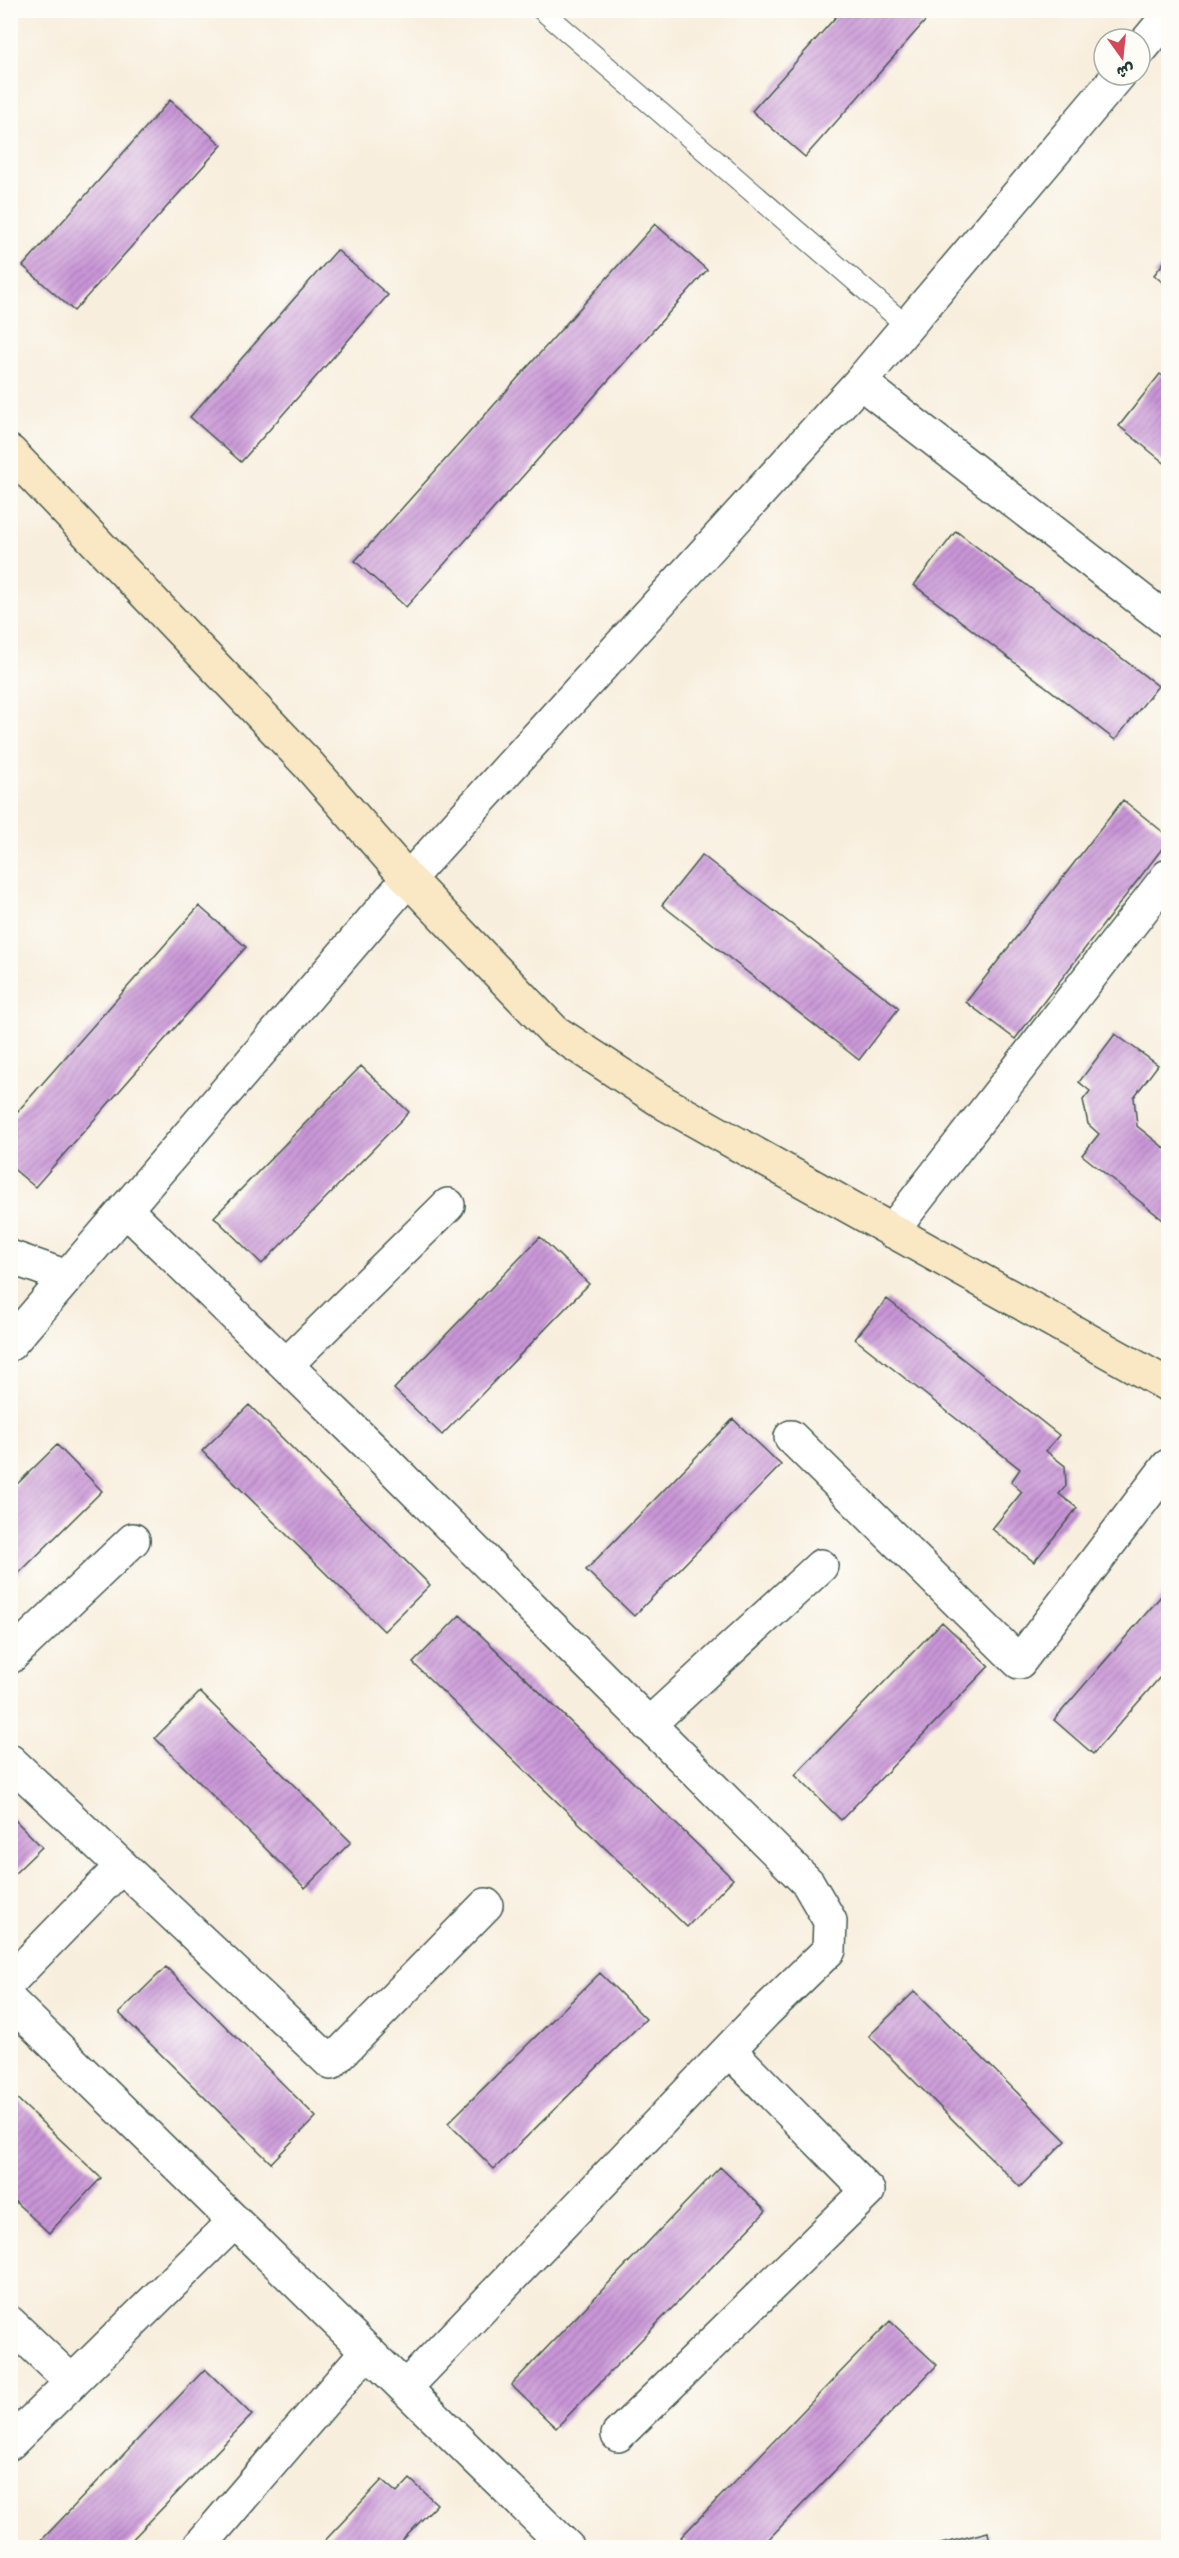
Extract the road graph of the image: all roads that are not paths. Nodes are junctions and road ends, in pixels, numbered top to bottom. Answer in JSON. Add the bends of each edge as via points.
{"nodes":[{"id":1,"x":542,"y":10,"type":"edge"},
{"id":2,"x":1168,"y":16,"type":"edge"},
{"id":3,"x":1152,"y":35,"type":"edge"},
{"id":4,"x":1109,"y":87,"type":"edge"},
{"id":5,"x":907,"y":326,"type":"junction"},
{"id":6,"x":860,"y":382,"type":"junction"},
{"id":7,"x":10,"y":452,"type":"edge"},
{"id":8,"x":1168,"y":621,"type":"edge"},
{"id":9,"x":1168,"y":876,"type":"edge"},
{"id":10,"x":408,"y":879,"type":"junction"},
{"id":11,"x":448,"y":1205,"type":"dead end"},
{"id":12,"x":125,"y":1209,"type":"junction"},
{"id":13,"x":892,"y":1231,"type":"junction"},
{"id":14,"x":10,"y":1257,"type":"edge"},
{"id":15,"x":68,"y":1277,"type":"junction"},
{"id":16,"x":10,"y":1344,"type":"edge"},
{"id":17,"x":286,"y":1365,"type":"junction"},
{"id":18,"x":1168,"y":1385,"type":"edge"},
{"id":19,"x":791,"y":1437,"type":"dead end"},
{"id":20,"x":1168,"y":1466,"type":"edge"},
{"id":21,"x":133,"y":1540,"type":"dead end"},
{"id":22,"x":821,"y":1566,"type":"dead end"},
{"id":23,"x":10,"y":1657,"type":"edge"},
{"id":24,"x":648,"y":1725,"type":"junction"},
{"id":25,"x":10,"y":1761,"type":"edge"},
{"id":26,"x":122,"y":1866,"type":"junction"},
{"id":27,"x":486,"y":1905,"type":"dead end"},
{"id":28,"x":10,"y":1981,"type":"edge"},
{"id":29,"x":10,"y":2001,"type":"edge"},
{"id":30,"x":729,"y":2050,"type":"junction"},
{"id":31,"x":235,"y":2221,"type":"junction"},
{"id":32,"x":10,"y":2323,"type":"edge"},
{"id":33,"x":367,"y":2351,"type":"junction"},
{"id":34,"x":72,"y":2382,"type":"junction"},
{"id":35,"x":405,"y":2388,"type":"junction"},
{"id":36,"x":618,"y":2435,"type":"dead end"},
{"id":37,"x":10,"y":2443,"type":"edge"},
{"id":38,"x":198,"y":2547,"type":"edge"},
{"id":39,"x":568,"y":2547,"type":"edge"}],
"edges":[{"from":1,"to":5,"type":"lane"},
{"from":2,"to":3,"type":"street"},
{"from":4,"to":5,"type":"street"},
{"from":5,"to":6,"type":"street"},
{"from":6,"to":8,"type":"street"},
{"from":6,"to":10,"type":"street"},
{"from":7,"to":10,"type":"street","via":[[307,763]]},
{"from":9,"to":13,"type":"street"},
{"from":10,"to":12,"type":"street"},
{"from":10,"to":13,"type":"street","via":[[554,1031],[666,1104]]},
{"from":11,"to":17,"type":"street"},
{"from":12,"to":15,"type":"street"},
{"from":12,"to":17,"type":"street"},
{"from":13,"to":18,"type":"street"},
{"from":14,"to":15,"type":"street"},
{"from":15,"to":16,"type":"street"},
{"from":17,"to":24,"type":"street"},
{"from":19,"to":20,"type":"street","via":[[1019,1662]]},
{"from":21,"to":23,"type":"street"},
{"from":22,"to":24,"type":"street"},
{"from":24,"to":30,"type":"street","via":[[808,1883],[830,1921],[829,1950]]},
{"from":25,"to":26,"type":"street"},
{"from":26,"to":27,"type":"street","via":[[331,2063]]},
{"from":26,"to":28,"type":"street"},
{"from":29,"to":31,"type":"street"},
{"from":30,"to":35,"type":"street"},
{"from":30,"to":36,"type":"street","via":[[868,2191]]},
{"from":31,"to":33,"type":"street"},
{"from":31,"to":34,"type":"street"},
{"from":32,"to":34,"type":"street"},
{"from":33,"to":35,"type":"street"},
{"from":33,"to":38,"type":"street"},
{"from":34,"to":37,"type":"street"},
{"from":35,"to":39,"type":"street"}]}
